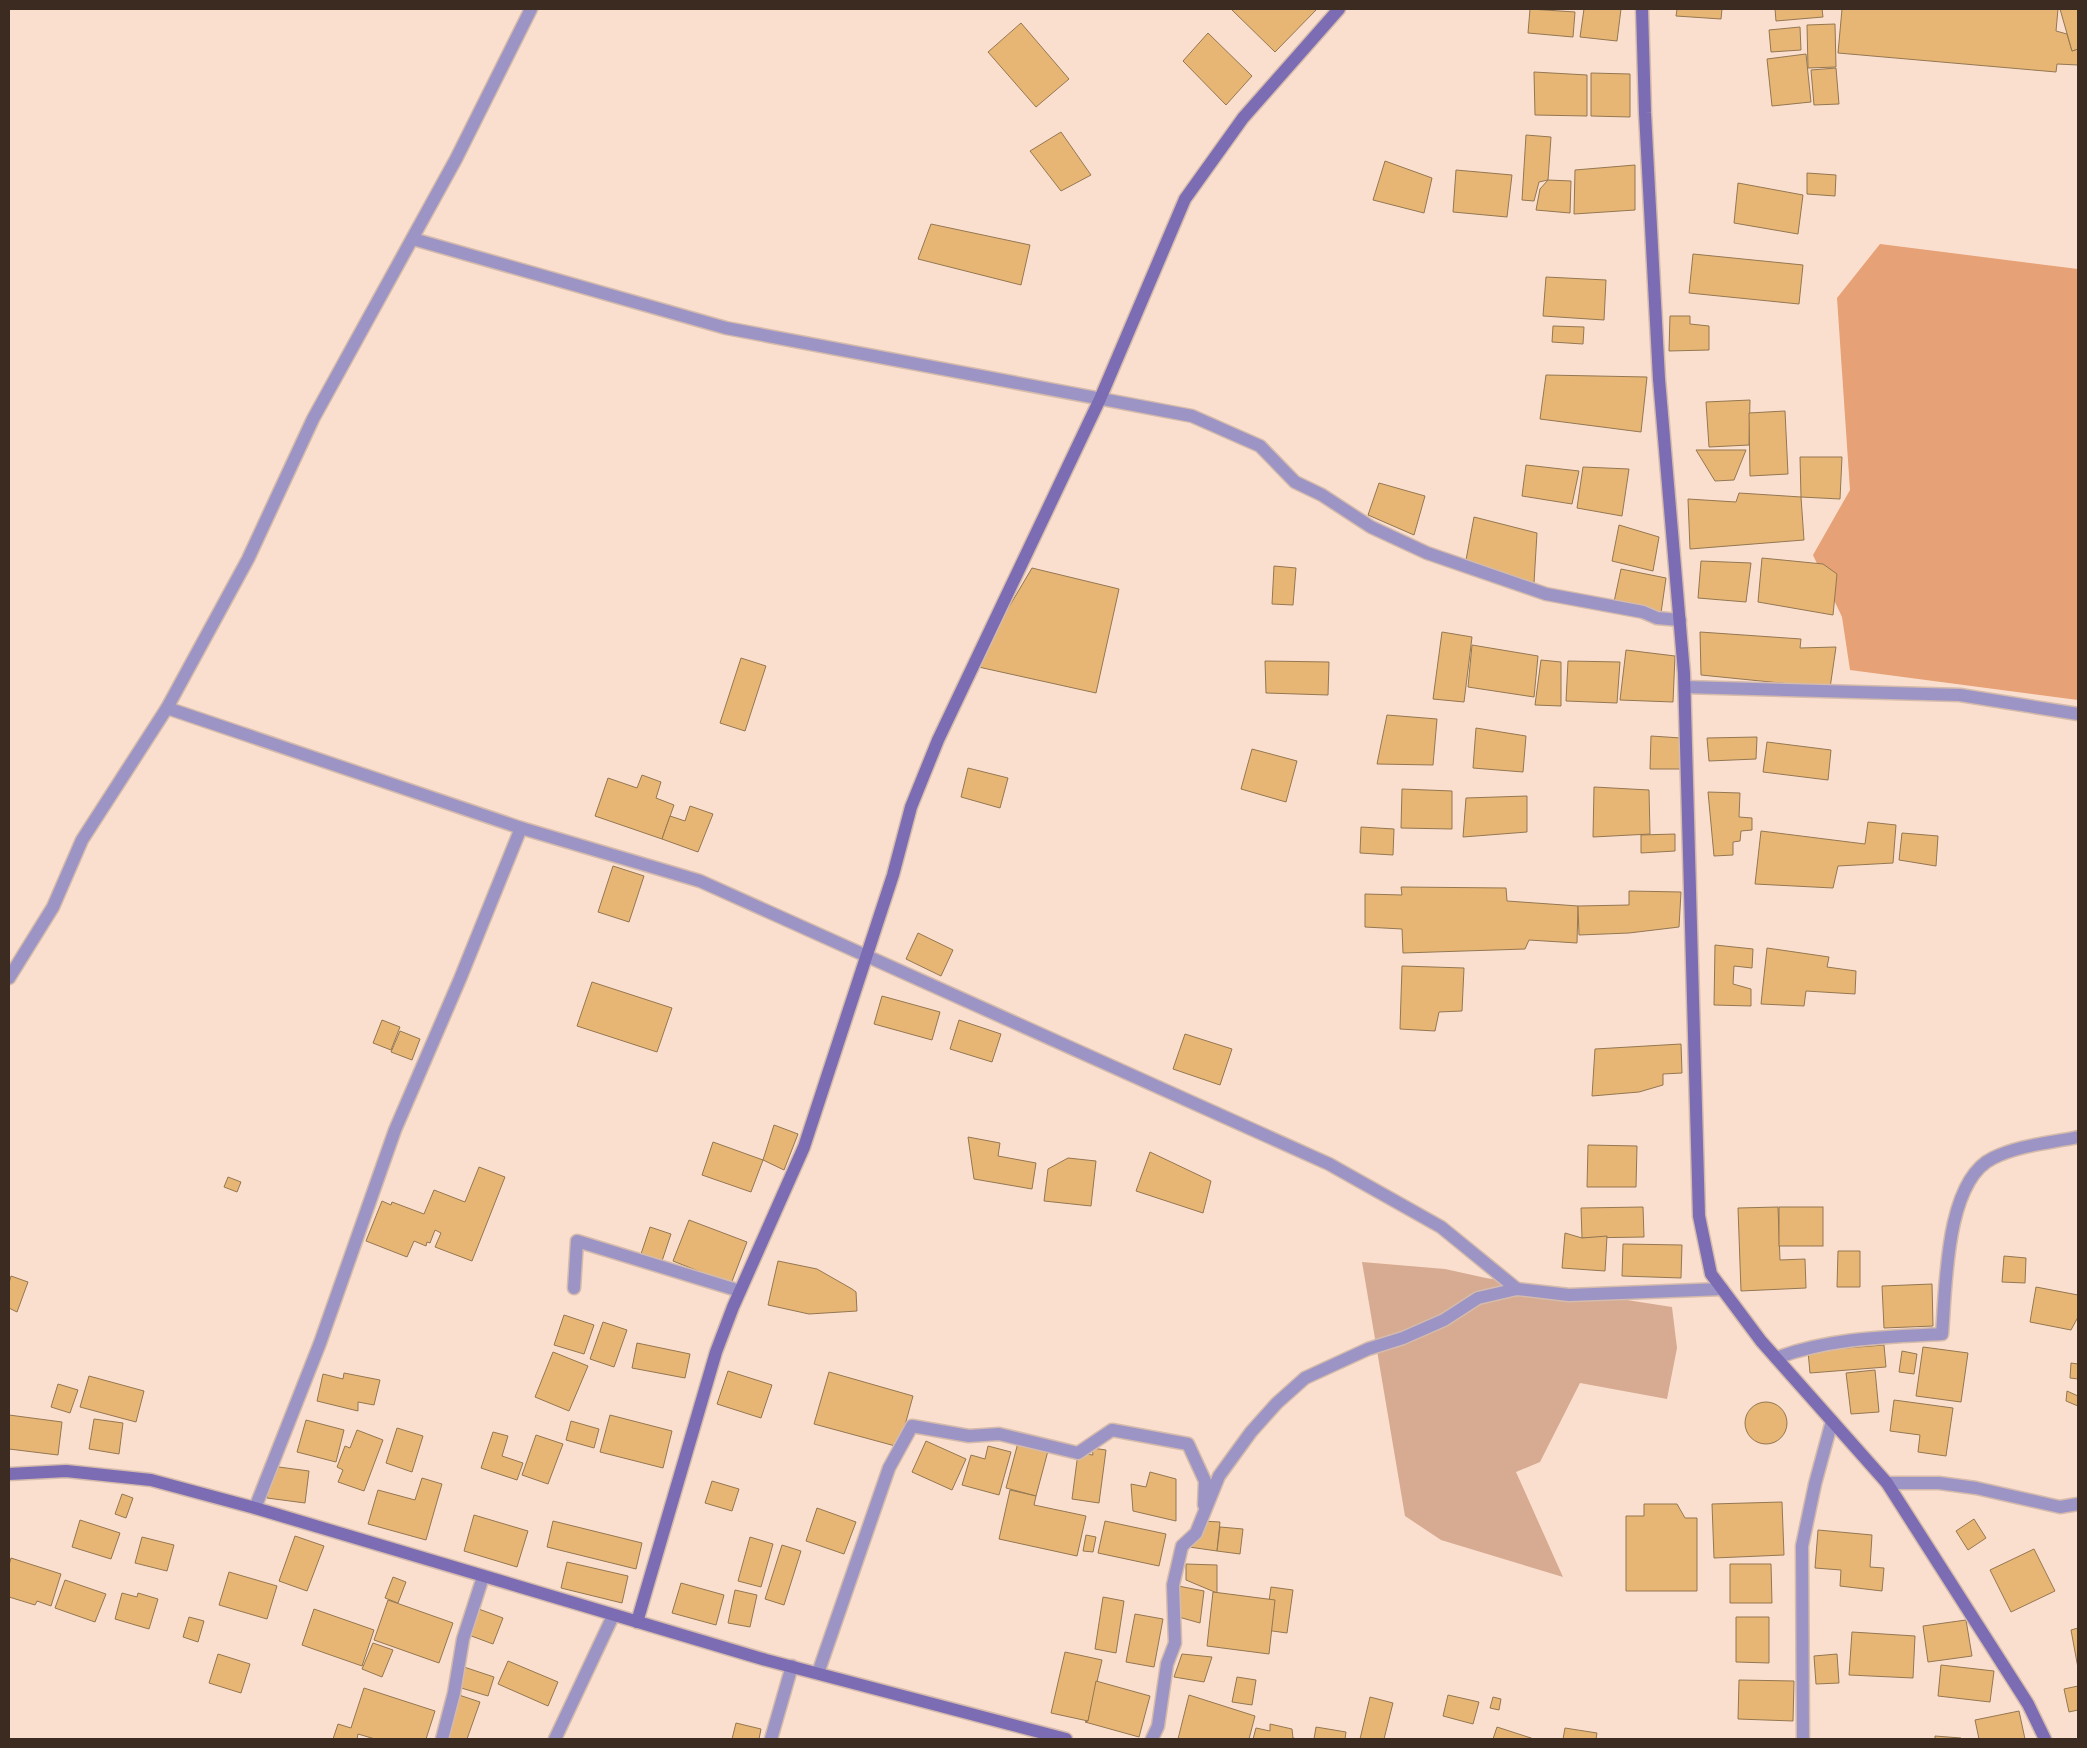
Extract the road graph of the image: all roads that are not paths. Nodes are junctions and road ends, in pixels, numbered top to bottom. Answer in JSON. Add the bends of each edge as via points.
{"nodes":[{"id":1,"x":531,"y":9,"type":"edge"},
{"id":2,"x":1339,"y":9,"type":"edge"},
{"id":3,"x":1642,"y":9,"type":"edge"},
{"id":4,"x":413,"y":239,"type":"junction"},
{"id":5,"x":1100,"y":399,"type":"junction"},
{"id":6,"x":1680,"y":620,"type":"junction"},
{"id":7,"x":1685,"y":687,"type":"junction"},
{"id":8,"x":167,"y":708,"type":"junction"},
{"id":9,"x":2078,"y":714,"type":"edge"},
{"id":10,"x":521,"y":828,"type":"junction"},
{"id":11,"x":866,"y":956,"type":"junction"},
{"id":12,"x":9,"y":978,"type":"edge"},
{"id":13,"x":2078,"y":1138,"type":"edge"},
{"id":14,"x":574,"y":1288,"type":"dead end"},
{"id":15,"x":1517,"y":1289,"type":"junction"},
{"id":16,"x":1722,"y":1289,"type":"junction"},
{"id":17,"x":740,"y":1291,"type":"junction"},
{"id":18,"x":1776,"y":1358,"type":"junction"},
{"id":19,"x":1832,"y":1421,"type":"junction"},
{"id":20,"x":9,"y":1474,"type":"edge"},
{"id":21,"x":1887,"y":1483,"type":"junction"},
{"id":22,"x":2078,"y":1504,"type":"edge"},
{"id":23,"x":255,"y":1508,"type":"junction"},
{"id":24,"x":1204,"y":1512,"type":"junction"},
{"id":25,"x":483,"y":1577,"type":"junction"},
{"id":26,"x":613,"y":1616,"type":"junction"},
{"id":27,"x":637,"y":1622,"type":"junction"},
{"id":28,"x":792,"y":1666,"type":"junction"},
{"id":29,"x":818,"y":1673,"type":"junction"},
{"id":30,"x":442,"y":1739,"type":"edge"},
{"id":31,"x":555,"y":1739,"type":"edge"},
{"id":32,"x":770,"y":1739,"type":"edge"},
{"id":33,"x":1066,"y":1739,"type":"edge"},
{"id":34,"x":1152,"y":1739,"type":"edge"},
{"id":35,"x":1803,"y":1739,"type":"edge"},
{"id":36,"x":2045,"y":1739,"type":"edge"}],
"edges":[{"from":1,"to":4,"type":"street"},
{"from":2,"to":5,"type":"street","via":[[1243,118],[1185,198]]},
{"from":3,"to":6,"type":"street","via":[[1644,113],[1659,379]]},
{"from":4,"to":5,"type":"street","via":[[726,328]]},
{"from":4,"to":8,"type":"street","via":[[313,419],[248,559]]},
{"from":5,"to":6,"type":"street","via":[[1192,416],[1260,446],[1295,482],[1322,495],[1370,527],[1427,553],[1546,594]]},
{"from":5,"to":11,"type":"street","via":[[938,740],[911,807]]},
{"from":6,"to":7,"type":"street"},
{"from":7,"to":9,"type":"street","via":[[1960,695]]},
{"from":7,"to":16,"type":"street","via":[[1699,1216],[1711,1274]]},
{"from":8,"to":10,"type":"street"},
{"from":8,"to":12,"type":"street","via":[[82,840],[53,907]]},
{"from":10,"to":11,"type":"street","via":[[700,881]]},
{"from":10,"to":23,"type":"street","via":[[395,1130],[320,1343]]},
{"from":11,"to":15,"type":"street","via":[[1329,1164],[1441,1227]]},
{"from":11,"to":17,"type":"street","via":[[804,1147]]},
{"from":13,"to":18,"type":"street","via":[[2019,1148],[1992,1158],[1972,1175],[1959,1202],[1950,1243],[1942,1334],[1828,1342]]},
{"from":14,"to":17,"type":"street","via":[[577,1241]]},
{"from":15,"to":16,"type":"street","via":[[1569,1295]]},
{"from":15,"to":24,"type":"street","via":[[1478,1298],[1444,1320],[1304,1378],[1250,1432],[1219,1476]]},
{"from":16,"to":18,"type":"street"},
{"from":17,"to":27,"type":"street","via":[[716,1352]]},
{"from":18,"to":19,"type":"street"},
{"from":19,"to":21,"type":"street"},
{"from":19,"to":35,"type":"street","via":[[1802,1546]]},
{"from":20,"to":23,"type":"street","via":[[66,1471],[151,1480]]},
{"from":21,"to":22,"type":"street","via":[[1976,1488],[2060,1507]]},
{"from":21,"to":36,"type":"street","via":[[2028,1704]]},
{"from":23,"to":25,"type":"street"},
{"from":24,"to":29,"type":"street","via":[[1205,1481],[1188,1444],[1112,1430],[1078,1453],[999,1434],[969,1436],[912,1426],[889,1468]]},
{"from":24,"to":34,"type":"street","via":[[1196,1533],[1182,1546],[1173,1585],[1175,1643],[1168,1664],[1158,1726]]},
{"from":25,"to":26,"type":"street"},
{"from":25,"to":30,"type":"street","via":[[463,1639]]},
{"from":26,"to":27,"type":"street"},
{"from":26,"to":31,"type":"street"},
{"from":27,"to":28,"type":"street"},
{"from":28,"to":29,"type":"street"},
{"from":28,"to":32,"type":"street"},
{"from":29,"to":33,"type":"street"}]}
